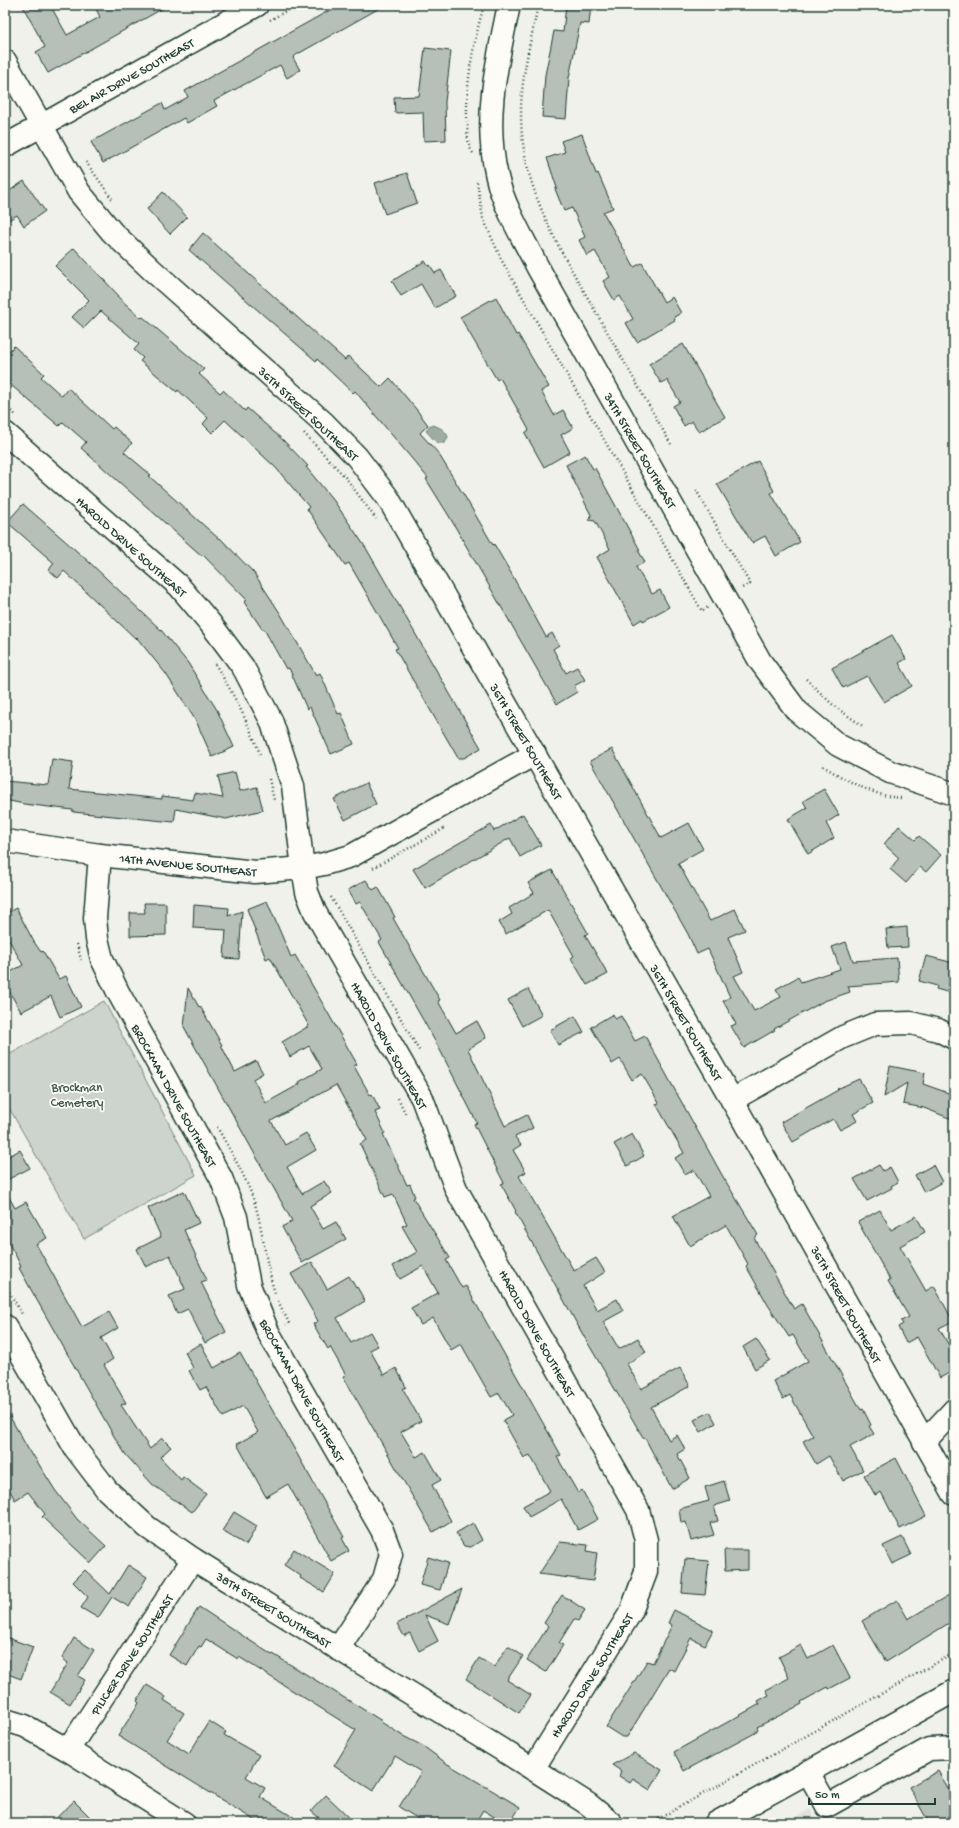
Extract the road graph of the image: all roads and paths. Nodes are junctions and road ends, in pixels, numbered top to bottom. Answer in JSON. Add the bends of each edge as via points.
{"nodes":[{"id":1,"x":257,"y":5,"type":"edge"},
{"id":2,"x":509,"y":5,"type":"edge"},
{"id":3,"x":538,"y":5,"type":"edge"},
{"id":4,"x":5,"y":61,"type":"edge"},
{"id":5,"x":41,"y":125,"type":"junction"},
{"id":6,"x":5,"y":146,"type":"edge"},
{"id":7,"x":302,"y":431,"type":"dead end"},
{"id":8,"x":5,"y":433,"type":"edge"},
{"id":9,"x":672,"y":446,"type":"dead end"},
{"id":10,"x":696,"y":490,"type":"dead end"},
{"id":11,"x":377,"y":521,"type":"dead end"},
{"id":12,"x":750,"y":584,"type":"dead end"},
{"id":13,"x":212,"y":660,"type":"dead end"},
{"id":14,"x":806,"y":680,"type":"dead end"},
{"id":15,"x":864,"y":727,"type":"dead end"},
{"id":16,"x":535,"y":754,"type":"junction"},
{"id":17,"x":261,"y":757,"type":"dead end"},
{"id":18,"x":268,"y":777,"type":"dead end"},
{"id":19,"x":954,"y":794,"type":"edge"},
{"id":20,"x":275,"y":805,"type":"dead end"},
{"id":21,"x":5,"y":841,"type":"edge"},
{"id":22,"x":100,"y":855,"type":"junction"},
{"id":23,"x":303,"y":868,"type":"junction"},
{"id":24,"x":949,"y":1046,"type":"edge"},
{"id":25,"x":954,"y":1060,"type":"edge"},
{"id":26,"x":395,"y":1092,"type":"dead end"},
{"id":27,"x":732,"y":1100,"type":"junction"},
{"id":28,"x":407,"y":1116,"type":"dead end"},
{"id":29,"x":5,"y":1326,"type":"edge"},
{"id":30,"x":951,"y":1420,"type":"edge"},
{"id":31,"x":924,"y":1442,"type":"junction"},
{"id":32,"x":954,"y":1494,"type":"edge"},
{"id":33,"x":194,"y":1559,"type":"junction"},
{"id":34,"x":338,"y":1649,"type":"junction"},
{"id":35,"x":954,"y":1653,"type":"edge"},
{"id":36,"x":952,"y":1698,"type":"edge"},
{"id":37,"x":5,"y":1720,"type":"edge"},
{"id":38,"x":954,"y":1748,"type":"edge"},
{"id":39,"x":68,"y":1750,"type":"junction"},
{"id":40,"x":533,"y":1769,"type":"junction"},
{"id":41,"x":808,"y":1772,"type":"junction"},
{"id":42,"x":184,"y":1823,"type":"edge"},
{"id":43,"x":611,"y":1823,"type":"edge"},
{"id":44,"x":651,"y":1823,"type":"edge"},
{"id":45,"x":716,"y":1823,"type":"edge"}],
"edges":[{"from":1,"to":5,"type":"street","name":"BEL AIR DRIVE SOUTHEAST"},
{"from":2,"to":19,"type":"street","name":"34TH STREET SOUTHEAST","via":[[493,84],[490,132],[497,178],[511,214],[544,280],[760,661],[797,711],[838,745],[890,772]]},
{"from":3,"to":9,"type":"path","via":[[524,69],[521,99],[523,147],[532,186],[552,236]]},
{"from":4,"to":5,"type":"street","name":"36TH STREET SOUTHEAST"},
{"from":5,"to":6,"type":"street","name":"BEL AIR DRIVE SOUTHEAST"},
{"from":5,"to":16,"type":"street","name":"36TH STREET SOUTHEAST","via":[[79,192],[112,232],[323,422],[357,457],[392,504]]},
{"from":7,"to":11,"type":"path","via":[[346,478]]},
{"from":8,"to":23,"type":"street","name":"HAROLD DRIVE SOUTHEAST","via":[[179,586],[243,667],[271,720],[293,786]]},
{"from":10,"to":12,"type":"path"},
{"from":13,"to":17,"type":"path","via":[[238,705]]},
{"from":14,"to":15,"type":"path","via":[[834,706]]},
{"from":16,"to":23,"type":"street","name":"14TH AVENUE SOUTHEAST","via":[[351,856]]},
{"from":16,"to":27,"type":"street","name":"36TH STREET SOUTHEAST"},
{"from":18,"to":20,"type":"path"},
{"from":21,"to":22,"type":"street","name":"14TH AVENUE SOUTHEAST"},
{"from":22,"to":23,"type":"street","name":"14TH AVENUE SOUTHEAST","via":[[255,872]]},
{"from":22,"to":34,"type":"street","name":"BROCKMAN DRIVE SOUTHEAST","via":[[95,918],[102,959],[221,1178],[236,1217],[249,1284],[268,1332],[382,1530],[391,1554],[384,1579]]},
{"from":23,"to":40,"type":"street","name":"HAROLD DRIVE SOUTHEAST","via":[[315,912],[422,1098],[456,1189],[638,1510],[646,1540],[646,1572],[632,1612]]},
{"from":24,"to":25,"type":"path"},
{"from":24,"to":27,"type":"street","via":[[938,1030],[911,1023],[875,1024],[844,1037]]},
{"from":26,"to":28,"type":"path"},
{"from":27,"to":31,"type":"street","name":"36TH STREET SOUTHEAST"},
{"from":29,"to":33,"type":"street","name":"38TH STREET SOUTHEAST","via":[[75,1448],[107,1490],[147,1527]]},
{"from":30,"to":31,"type":"street"},
{"from":31,"to":32,"type":"street","name":"36TH STREET SOUTHEAST"},
{"from":33,"to":34,"type":"street","name":"38TH STREET SOUTHEAST"},
{"from":33,"to":39,"type":"street","name":"PILICER DRIVE SOUTHEAST"},
{"from":34,"to":40,"type":"street","name":"38TH STREET SOUTHEAST"},
{"from":35,"to":44,"type":"path"},
{"from":36,"to":41,"type":"street"},
{"from":37,"to":39,"type":"street","via":[[25,1726]]},
{"from":38,"to":41,"type":"street","via":[[929,1749],[827,1806]]},
{"from":39,"to":42,"type":"street"},
{"from":40,"to":43,"type":"street","name":"38TH STREET SOUTHEAST","via":[[588,1804]]},
{"from":41,"to":45,"type":"street"}]}
